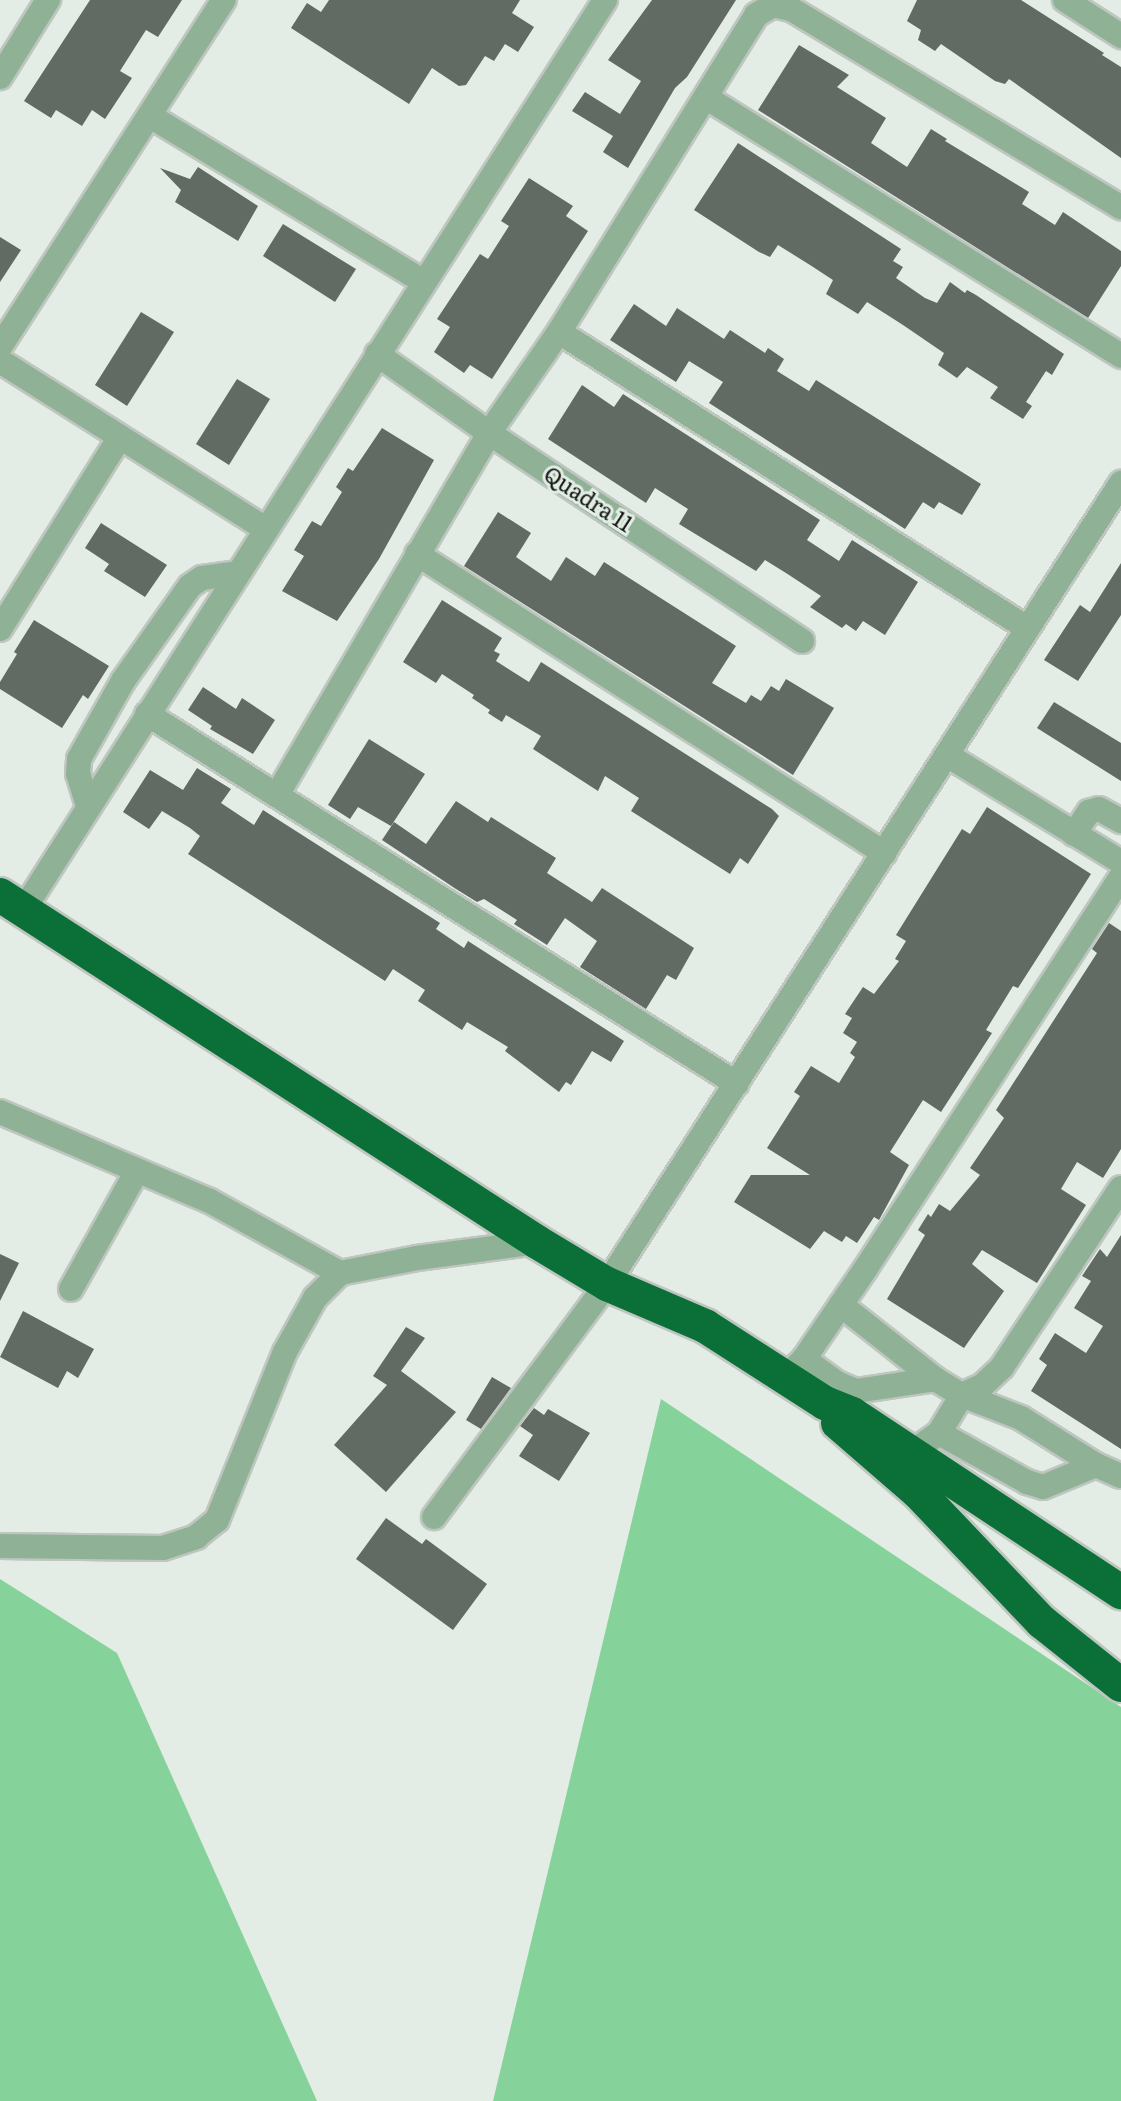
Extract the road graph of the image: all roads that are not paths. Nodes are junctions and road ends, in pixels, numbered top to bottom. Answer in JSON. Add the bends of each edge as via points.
{"nodes":[{"id":1,"x":48,"y":0,"type":"edge"},
{"id":2,"x":224,"y":0,"type":"edge"},
{"id":3,"x":605,"y":0,"type":"edge"},
{"id":4,"x":1065,"y":0,"type":"edge"},
{"id":5,"x":1121,"y":36,"type":"edge"},
{"id":6,"x":0,"y":77,"type":"edge"},
{"id":7,"x":707,"y":98,"type":"junction"},
{"id":8,"x":150,"y":116,"type":"junction"},
{"id":9,"x":1121,"y":207,"type":"edge"},
{"id":10,"x":422,"y":281,"type":"junction"},
{"id":11,"x":559,"y":332,"type":"junction"},
{"id":12,"x":0,"y":347,"type":"edge"},
{"id":13,"x":377,"y":354,"type":"junction"},
{"id":14,"x":1121,"y":356,"type":"edge"},
{"id":15,"x":0,"y":361,"type":"edge"},
{"id":16,"x":489,"y":433,"type":"junction"},
{"id":17,"x":120,"y":437,"type":"junction"},
{"id":18,"x":1118,"y":495,"type":"edge"},
{"id":19,"x":266,"y":529,"type":"junction"},
{"id":20,"x":417,"y":554,"type":"junction"},
{"id":21,"x":236,"y":573,"type":"junction"},
{"id":22,"x":1027,"y":628,"type":"junction"},
{"id":23,"x":0,"y":629,"type":"edge"},
{"id":24,"x":802,"y":641,"type":"dead end"},
{"id":25,"x":147,"y":714,"type":"junction"},
{"id":26,"x":947,"y":755,"type":"junction"},
{"id":27,"x":277,"y":795,"type":"junction"},
{"id":28,"x":88,"y":806,"type":"junction"},
{"id":29,"x":1121,"y":821,"type":"edge"},
{"id":30,"x":1074,"y":834,"type":"junction"},
{"id":31,"x":884,"y":853,"type":"junction"},
{"id":32,"x":1121,"y":862,"type":"edge"},
{"id":33,"x":1121,"y":877,"type":"edge"},
{"id":34,"x":12,"y":902,"type":"edge"},
{"id":35,"x":737,"y":1084,"type":"junction"},
{"id":36,"x":0,"y":1112,"type":"edge"},
{"id":37,"x":137,"y":1171,"type":"junction"},
{"id":38,"x":1121,"y":1188,"type":"edge"},
{"id":39,"x":537,"y":1242,"type":"junction"},
{"id":40,"x":340,"y":1273,"type":"junction"},
{"id":41,"x":607,"y":1284,"type":"junction"},
{"id":42,"x":71,"y":1289,"type":"dead end"},
{"id":43,"x":841,"y":1305,"type":"junction"},
{"id":44,"x":795,"y":1367,"type":"junction"},
{"id":45,"x":935,"y":1379,"type":"junction"},
{"id":46,"x":962,"y":1395,"type":"junction"},
{"id":47,"x":825,"y":1403,"type":"junction"},
{"id":48,"x":926,"y":1443,"type":"junction"},
{"id":49,"x":1096,"y":1465,"type":"junction"},
{"id":50,"x":1121,"y":1476,"type":"edge"},
{"id":51,"x":434,"y":1517,"type":"dead end"},
{"id":52,"x":0,"y":1546,"type":"edge"},
{"id":53,"x":1121,"y":1592,"type":"edge"},
{"id":54,"x":1121,"y":1685,"type":"edge"}],
"edges":[{"from":1,"to":6,"type":"street"},
{"from":2,"to":8,"type":"street"},
{"from":3,"to":10,"type":"street"},
{"from":4,"to":5,"type":"street"},
{"from":7,"to":9,"type":"street","via":[[756,15],[773,5],[791,9]]},
{"from":7,"to":11,"type":"street"},
{"from":7,"to":14,"type":"street"},
{"from":8,"to":10,"type":"street"},
{"from":8,"to":12,"type":"street"},
{"from":10,"to":13,"type":"street"},
{"from":11,"to":16,"type":"street"},
{"from":11,"to":22,"type":"street"},
{"from":13,"to":16,"type":"street","name":"Quadra 11"},
{"from":13,"to":19,"type":"street"},
{"from":15,"to":17,"type":"street"},
{"from":16,"to":20,"type":"street"},
{"from":16,"to":24,"type":"street","name":"Quadra 11"},
{"from":17,"to":19,"type":"street"},
{"from":17,"to":23,"type":"street"},
{"from":18,"to":22,"type":"street"},
{"from":19,"to":21,"type":"street"},
{"from":20,"to":27,"type":"street"},
{"from":20,"to":31,"type":"street"},
{"from":21,"to":25,"type":"street"},
{"from":21,"to":28,"type":"street","via":[[202,578],[190,586],[123,681],[79,759]]},
{"from":22,"to":26,"type":"street"},
{"from":25,"to":27,"type":"street"},
{"from":25,"to":28,"type":"street"},
{"from":26,"to":30,"type":"street"},
{"from":26,"to":31,"type":"street"},
{"from":27,"to":35,"type":"street"},
{"from":28,"to":34,"type":"street"},
{"from":29,"to":30,"type":"street","via":[[1099,809],[1089,812]]},
{"from":30,"to":32,"type":"street"},
{"from":31,"to":35,"type":"street"},
{"from":33,"to":43,"type":"street"},
{"from":34,"to":39,"type":"highway"},
{"from":35,"to":41,"type":"street"},
{"from":36,"to":37,"type":"street"},
{"from":37,"to":40,"type":"street","via":[[244,1218]]},
{"from":37,"to":42,"type":"street"},
{"from":38,"to":46,"type":"street","via":[[1002,1367]]},
{"from":39,"to":40,"type":"street"},
{"from":39,"to":41,"type":"highway"},
{"from":40,"to":52,"type":"street","via":[[315,1298],[285,1352],[217,1520],[196,1537],[163,1548]]},
{"from":41,"to":44,"type":"highway"},
{"from":41,"to":51,"type":"street"},
{"from":43,"to":44,"type":"street"},
{"from":43,"to":45,"type":"street"},
{"from":44,"to":45,"type":"street","via":[[856,1391]]},
{"from":44,"to":47,"type":"highway"},
{"from":45,"to":46,"type":"street"},
{"from":46,"to":48,"type":"street"},
{"from":46,"to":49,"type":"street","via":[[1021,1418]]},
{"from":47,"to":48,"type":"highway"},
{"from":47,"to":54,"type":"highway","via":[[838,1422],[918,1492],[1042,1622]]},
{"from":48,"to":49,"type":"street","via":[[1043,1487]]},
{"from":48,"to":53,"type":"highway"},
{"from":49,"to":50,"type":"street"}]}
